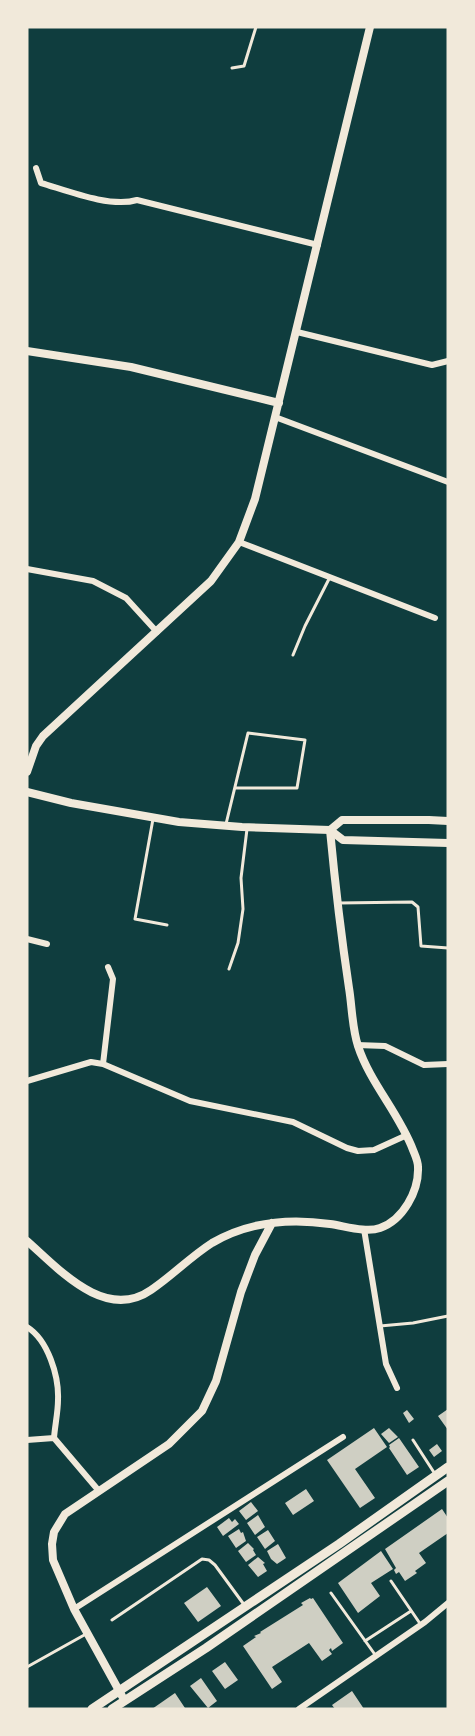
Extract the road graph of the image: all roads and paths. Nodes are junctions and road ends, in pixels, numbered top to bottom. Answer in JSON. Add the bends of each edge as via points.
{"nodes":[{"id":1,"x":256,"y":27,"type":"edge"},
{"id":2,"x":370,"y":27,"type":"edge"},
{"id":3,"x":232,"y":68,"type":"dead end"},
{"id":4,"x":36,"y":168,"type":"dead end"},
{"id":5,"x":318,"y":245,"type":"junction"},
{"id":6,"x":297,"y":332,"type":"junction"},
{"id":7,"x":27,"y":351,"type":"edge"},
{"id":8,"x":448,"y":361,"type":"edge"},
{"id":9,"x":279,"y":402,"type":"junction"},
{"id":10,"x":275,"y":417,"type":"junction"},
{"id":11,"x":448,"y":482,"type":"edge"},
{"id":12,"x":239,"y":542,"type":"junction"},
{"id":13,"x":27,"y":569,"type":"edge"},
{"id":14,"x":330,"y":578,"type":"junction"},
{"id":15,"x":435,"y":618,"type":"dead end"},
{"id":16,"x":157,"y":632,"type":"junction"},
{"id":17,"x":293,"y":655,"type":"dead end"},
{"id":18,"x":27,"y":772,"type":"edge"},
{"id":19,"x":235,"y":788,"type":"junction"},
{"id":20,"x":27,"y":792,"type":"edge"},
{"id":21,"x":153,"y":818,"type":"junction"},
{"id":22,"x":448,"y":821,"type":"edge"},
{"id":23,"x":226,"y":826,"type":"junction"},
{"id":24,"x":247,"y":828,"type":"junction"},
{"id":25,"x":330,"y":830,"type":"junction"},
{"id":26,"x":448,"y":843,"type":"edge"},
{"id":27,"x":337,"y":903,"type":"junction"},
{"id":28,"x":167,"y":925,"type":"dead end"},
{"id":29,"x":27,"y":939,"type":"edge"},
{"id":30,"x":47,"y":944,"type":"dead end"},
{"id":31,"x":448,"y":948,"type":"edge"},
{"id":32,"x":108,"y":967,"type":"dead end"},
{"id":33,"x":229,"y":969,"type":"dead end"},
{"id":34,"x":357,"y":1045,"type":"junction"},
{"id":35,"x":103,"y":1064,"type":"junction"},
{"id":36,"x":448,"y":1064,"type":"edge"},
{"id":37,"x":27,"y":1081,"type":"edge"},
{"id":38,"x":408,"y":1135,"type":"junction"},
{"id":39,"x":272,"y":1223,"type":"junction"},
{"id":40,"x":364,"y":1229,"type":"junction"},
{"id":41,"x":27,"y":1241,"type":"edge"},
{"id":42,"x":448,"y":1316,"type":"edge"},
{"id":43,"x":380,"y":1326,"type":"junction"},
{"id":44,"x":27,"y":1327,"type":"edge"},
{"id":45,"x":397,"y":1388,"type":"dead end"},
{"id":46,"x":343,"y":1437,"type":"dead end"},
{"id":47,"x":54,"y":1438,"type":"junction"},
{"id":48,"x":27,"y":1440,"type":"edge"},
{"id":49,"x":413,"y":1440,"type":"dead end"},
{"id":50,"x":448,"y":1467,"type":"edge"},
{"id":51,"x":436,"y":1475,"type":"junction"},
{"id":52,"x":448,"y":1481,"type":"edge"},
{"id":53,"x":99,"y":1491,"type":"junction"},
{"id":54,"x":391,"y":1581,"type":"dead end"},
{"id":55,"x":331,"y":1593,"type":"dead end"},
{"id":56,"x":448,"y":1604,"type":"edge"},
{"id":57,"x":246,"y":1607,"type":"junction"},
{"id":58,"x":74,"y":1609,"type":"junction"},
{"id":59,"x":411,"y":1611,"type":"junction"},
{"id":60,"x":112,"y":1620,"type":"dead end"},
{"id":61,"x":421,"y":1625,"type":"junction"},
{"id":62,"x":87,"y":1633,"type":"junction"},
{"id":63,"x":365,"y":1641,"type":"junction"},
{"id":64,"x":376,"y":1656,"type":"junction"},
{"id":65,"x":27,"y":1667,"type":"edge"},
{"id":66,"x":120,"y":1692,"type":"junction"},
{"id":67,"x":126,"y":1702,"type":"junction"},
{"id":68,"x":92,"y":1709,"type":"edge"},
{"id":69,"x":112,"y":1709,"type":"edge"},
{"id":70,"x":299,"y":1709,"type":"edge"}],
"edges":[{"from":1,"to":3,"type":"lane","via":[[244,66]]},
{"from":2,"to":5,"type":"street"},
{"from":4,"to":5,"type":"street","via":[[41,183],[77,194],[126,204],[137,200]]},
{"from":5,"to":6,"type":"street"},
{"from":6,"to":8,"type":"street","via":[[432,365]]},
{"from":6,"to":9,"type":"street"},
{"from":7,"to":9,"type":"street","via":[[131,367]]},
{"from":9,"to":10,"type":"street"},
{"from":10,"to":11,"type":"street"},
{"from":10,"to":12,"type":"street","via":[[255,499]]},
{"from":12,"to":14,"type":"street"},
{"from":12,"to":16,"type":"street","via":[[211,581]]},
{"from":13,"to":16,"type":"street","via":[[93,581],[126,598]]},
{"from":14,"to":15,"type":"street"},
{"from":14,"to":17,"type":"lane"},
{"from":16,"to":18,"type":"street","via":[[43,736]]},
{"from":19,"to":19,"type":"lane","via":[[248,733],[306,740],[297,788]]},
{"from":19,"to":23,"type":"lane"},
{"from":20,"to":21,"type":"main road"},
{"from":21,"to":23,"type":"main road"},
{"from":21,"to":28,"type":"lane","via":[[135,919]]},
{"from":22,"to":25,"type":"main road","via":[[342,820]]},
{"from":23,"to":24,"type":"main road"},
{"from":24,"to":25,"type":"main road"},
{"from":24,"to":33,"type":"lane","via":[[241,878],[243,909]]},
{"from":25,"to":26,"type":"main road","via":[[344,840]]},
{"from":25,"to":27,"type":"street"},
{"from":27,"to":31,"type":"lane","via":[[412,902],[418,907],[421,946]]},
{"from":27,"to":34,"type":"street"},
{"from":29,"to":30,"type":"street"},
{"from":32,"to":35,"type":"street","via":[[113,979]]},
{"from":34,"to":36,"type":"street","via":[[385,1046],[424,1065]]},
{"from":34,"to":38,"type":"street"},
{"from":35,"to":37,"type":"street","via":[[91,1062]]},
{"from":35,"to":38,"type":"street","via":[[190,1101],[293,1122],[358,1151],[374,1150]]},
{"from":38,"to":40,"type":"street","via":[[418,1165],[418,1182],[405,1209],[391,1223],[378,1229]]},
{"from":39,"to":40,"type":"street","via":[[290,1221]]},
{"from":39,"to":41,"type":"street","via":[[225,1236],[149,1292],[133,1298],[94,1295]]},
{"from":39,"to":53,"type":"street","via":[[241,1292],[216,1381],[202,1411],[169,1444]]},
{"from":40,"to":43,"type":"street"},
{"from":42,"to":43,"type":"lane"},
{"from":43,"to":45,"type":"street","via":[[386,1364]]},
{"from":44,"to":47,"type":"street","via":[[46,1350],[54,1370],[59,1397]]},
{"from":46,"to":58,"type":"street"},
{"from":47,"to":48,"type":"street"},
{"from":47,"to":53,"type":"street"},
{"from":49,"to":51,"type":"lane"},
{"from":50,"to":51,"type":"main road"},
{"from":51,"to":57,"type":"main road"},
{"from":52,"to":67,"type":"main road"},
{"from":53,"to":58,"type":"street","via":[[65,1514],[54,1532],[53,1560]]},
{"from":54,"to":59,"type":"lane"},
{"from":55,"to":63,"type":"lane"},
{"from":56,"to":61,"type":"street"},
{"from":57,"to":60,"type":"lane","via":[[215,1565],[202,1559]]},
{"from":57,"to":66,"type":"main road"},
{"from":58,"to":62,"type":"street"},
{"from":59,"to":61,"type":"lane"},
{"from":59,"to":63,"type":"lane"},
{"from":61,"to":64,"type":"street"},
{"from":62,"to":65,"type":"lane"},
{"from":62,"to":66,"type":"street"},
{"from":63,"to":64,"type":"lane"},
{"from":64,"to":70,"type":"street"},
{"from":66,"to":67,"type":"street"},
{"from":66,"to":68,"type":"main road"},
{"from":67,"to":69,"type":"main road"}]}
